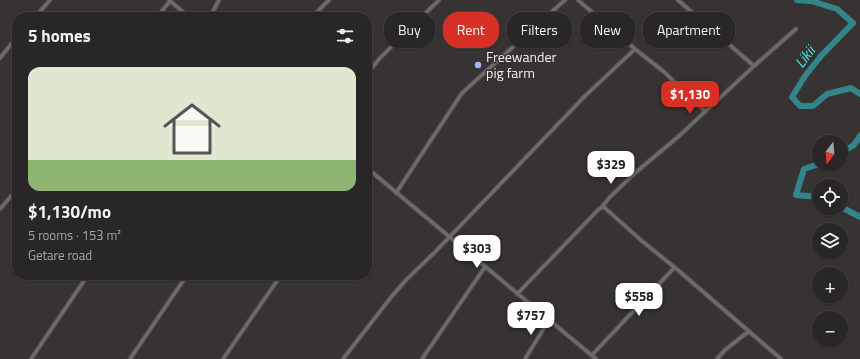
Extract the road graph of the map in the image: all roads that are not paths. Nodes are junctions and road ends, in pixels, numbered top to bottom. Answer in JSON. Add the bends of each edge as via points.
{"nodes":[{"id":1,"x":50,"y":0,"type":"edge"},
{"id":2,"x":170,"y":0,"type":"edge"},
{"id":3,"x":219,"y":0,"type":"edge"},
{"id":4,"x":329,"y":0,"type":"edge"},
{"id":5,"x":439,"y":0,"type":"edge"},
{"id":6,"x":565,"y":0,"type":"edge"},
{"id":7,"x":578,"y":0,"type":"edge"},
{"id":8,"x":678,"y":0,"type":"edge"},
{"id":9,"x":39,"y":12,"type":"edge"},
{"id":10,"x":161,"y":12,"type":"edge"},
{"id":11,"x":183,"y":12,"type":"edge"},
{"id":12,"x":213,"y":12,"type":"edge"},
{"id":13,"x":317,"y":12,"type":"edge"},
{"id":14,"x":796,"y":29,"type":"dead end"},
{"id":15,"x":12,"y":43,"type":"edge"},
{"id":16,"x":635,"y":49,"type":"junction"},
{"id":17,"x":0,"y":58,"type":"edge"},
{"id":18,"x":754,"y":66,"type":"junction"},
{"id":19,"x":372,"y":68,"type":"edge"},
{"id":20,"x":705,"y":111,"type":"junction"},
{"id":21,"x":372,"y":172,"type":"edge"},
{"id":22,"x":396,"y":193,"type":"junction"},
{"id":23,"x":12,"y":195,"type":"edge"},
{"id":24,"x":602,"y":207,"type":"junction"},
{"id":25,"x":0,"y":209,"type":"edge"},
{"id":26,"x":448,"y":236,"type":"junction"},
{"id":27,"x":485,"y":267,"type":"junction"},
{"id":28,"x":674,"y":268,"type":"junction"},
{"id":29,"x":85,"y":280,"type":"edge"},
{"id":30,"x":184,"y":280,"type":"edge"},
{"id":31,"x":278,"y":280,"type":"edge"},
{"id":32,"x":517,"y":294,"type":"junction"},
{"id":33,"x":548,"y":320,"type":"junction"},
{"id":34,"x":749,"y":331,"type":"junction"},
{"id":35,"x":592,"y":355,"type":"junction"},
{"id":36,"x":32,"y":359,"type":"edge"},
{"id":37,"x":130,"y":359,"type":"edge"},
{"id":38,"x":223,"y":359,"type":"edge"},
{"id":39,"x":343,"y":359,"type":"edge"},
{"id":40,"x":422,"y":359,"type":"edge"},
{"id":41,"x":525,"y":359,"type":"edge"},
{"id":42,"x":596,"y":359,"type":"edge"},
{"id":43,"x":717,"y":359,"type":"edge"},
{"id":44,"x":782,"y":359,"type":"edge"}],
"edges":[{"from":1,"to":9,"type":"street"},
{"from":2,"to":10,"type":"street"},
{"from":2,"to":11,"type":"street"},
{"from":3,"to":12,"type":"street"},
{"from":4,"to":13,"type":"street"},
{"from":5,"to":19,"type":"street"},
{"from":6,"to":22,"type":"street","via":[[462,93]]},
{"from":7,"to":16,"type":"street"},
{"from":8,"to":18,"type":"street"},
{"from":14,"to":18,"type":"street"},
{"from":15,"to":17,"type":"street"},
{"from":16,"to":20,"type":"street","via":[[663,71]]},
{"from":16,"to":26,"type":"street","via":[[585,96]]},
{"from":18,"to":20,"type":"street"},
{"from":20,"to":24,"type":"street","via":[[635,173]]},
{"from":21,"to":22,"type":"street"},
{"from":22,"to":26,"type":"street"},
{"from":23,"to":25,"type":"street"},
{"from":24,"to":28,"type":"street"},
{"from":24,"to":32,"type":"street"},
{"from":26,"to":27,"type":"street"},
{"from":26,"to":39,"type":"street","via":[[392,296]]},
{"from":27,"to":32,"type":"street"},
{"from":27,"to":40,"type":"street"},
{"from":28,"to":34,"type":"street"},
{"from":28,"to":35,"type":"street"},
{"from":29,"to":36,"type":"street"},
{"from":30,"to":37,"type":"street"},
{"from":31,"to":38,"type":"street"},
{"from":32,"to":33,"type":"street"},
{"from":33,"to":35,"type":"street"},
{"from":33,"to":41,"type":"street"},
{"from":34,"to":43,"type":"street"},
{"from":34,"to":44,"type":"street"},
{"from":35,"to":42,"type":"street"}]}
